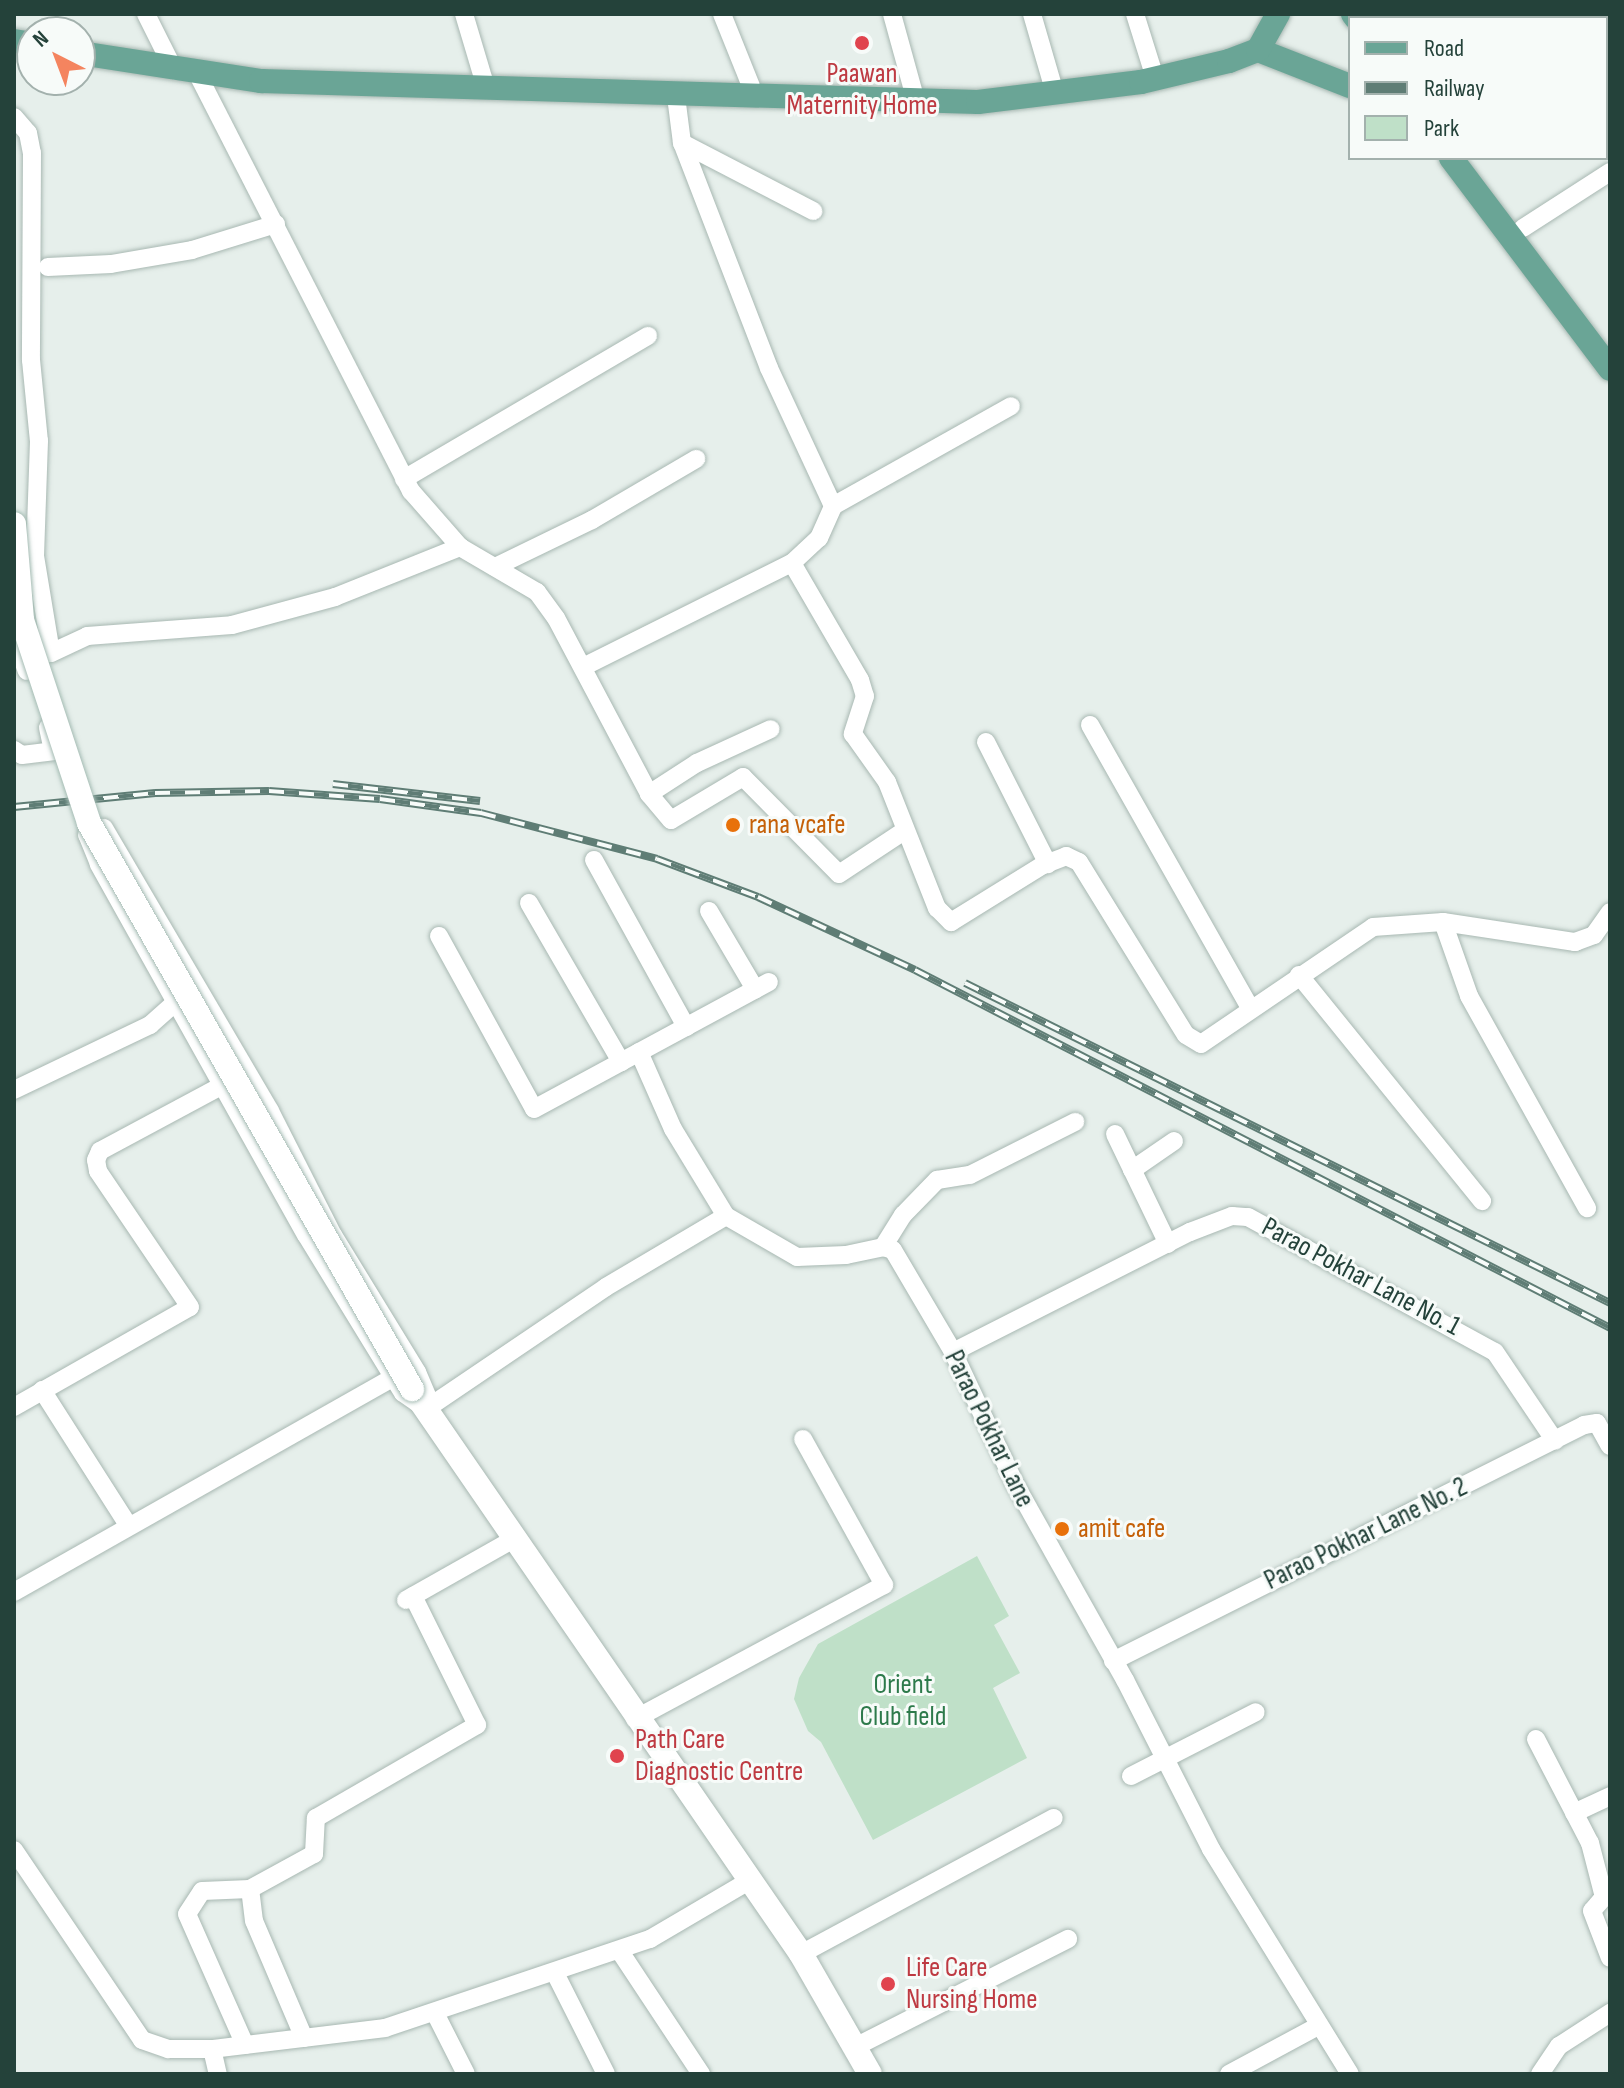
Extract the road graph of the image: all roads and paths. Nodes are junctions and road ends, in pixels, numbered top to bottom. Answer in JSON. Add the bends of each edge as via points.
{"nodes":[{"id":1,"x":146,"y":14,"type":"edge"},
{"id":2,"x":464,"y":14,"type":"edge"},
{"id":3,"x":722,"y":14,"type":"edge"},
{"id":4,"x":892,"y":14,"type":"edge"},
{"id":5,"x":1032,"y":14,"type":"edge"},
{"id":6,"x":1135,"y":14,"type":"edge"},
{"id":7,"x":1278,"y":14,"type":"edge"},
{"id":8,"x":1258,"y":50,"type":"junction"},
{"id":9,"x":96,"y":56,"type":"edge"},
{"id":10,"x":186,"y":71,"type":"junction"},
{"id":11,"x":1155,"y":78,"type":"junction"},
{"id":12,"x":1348,"y":85,"type":"edge"},
{"id":13,"x":486,"y":88,"type":"junction"},
{"id":14,"x":1055,"y":93,"type":"junction"},
{"id":15,"x":676,"y":96,"type":"junction"},
{"id":16,"x":755,"y":96,"type":"junction"},
{"id":17,"x":916,"y":101,"type":"junction"},
{"id":18,"x":14,"y":117,"type":"edge"},
{"id":19,"x":682,"y":143,"type":"junction"},
{"id":20,"x":1453,"y":160,"type":"edge"},
{"id":21,"x":1469,"y":160,"type":"edge"},
{"id":22,"x":1610,"y":172,"type":"edge"},
{"id":23,"x":813,"y":211,"type":"dead end"},
{"id":24,"x":276,"y":224,"type":"junction"},
{"id":25,"x":1523,"y":228,"type":"junction"},
{"id":26,"x":48,"y":267,"type":"dead end"},
{"id":27,"x":648,"y":336,"type":"dead end"},
{"id":28,"x":1610,"y":341,"type":"edge"},
{"id":29,"x":1610,"y":369,"type":"edge"},
{"id":30,"x":1011,"y":406,"type":"dead end"},
{"id":31,"x":696,"y":459,"type":"dead end"},
{"id":32,"x":404,"y":479,"type":"junction"},
{"id":33,"x":833,"y":506,"type":"junction"},
{"id":34,"x":14,"y":524,"type":"edge"},
{"id":35,"x":460,"y":547,"type":"junction"},
{"id":36,"x":792,"y":563,"type":"junction"},
{"id":37,"x":495,"y":567,"type":"junction"},
{"id":38,"x":14,"y":636,"type":"edge"},
{"id":39,"x":583,"y":667,"type":"junction"},
{"id":40,"x":1090,"y":725,"type":"dead end"},
{"id":41,"x":771,"y":729,"type":"dead end"},
{"id":42,"x":986,"y":742,"type":"dead end"},
{"id":43,"x":14,"y":750,"type":"edge"},
{"id":44,"x":649,"y":794,"type":"junction"},
{"id":45,"x":904,"y":831,"type":"junction"},
{"id":46,"x":594,"y":860,"type":"dead end"},
{"id":47,"x":1048,"y":864,"type":"junction"},
{"id":48,"x":529,"y":903,"type":"dead end"},
{"id":49,"x":709,"y":911,"type":"dead end"},
{"id":50,"x":1610,"y":912,"type":"edge"},
{"id":51,"x":1443,"y":922,"type":"junction"},
{"id":52,"x":439,"y":936,"type":"dead end"},
{"id":53,"x":1299,"y":975,"type":"junction"},
{"id":54,"x":197,"y":984,"type":"junction"},
{"id":55,"x":177,"y":1001,"type":"junction"},
{"id":56,"x":1251,"y":1009,"type":"junction"},
{"id":57,"x":686,"y":1027,"type":"junction"},
{"id":58,"x":639,"y":1052,"type":"junction"},
{"id":59,"x":621,"y":1062,"type":"junction"},
{"id":60,"x":247,"y":1072,"type":"junction"},
{"id":61,"x":224,"y":1084,"type":"junction"},
{"id":62,"x":14,"y":1090,"type":"edge"},
{"id":63,"x":1075,"y":1122,"type":"dead end"},
{"id":64,"x":1115,"y":1134,"type":"dead end"},
{"id":65,"x":1174,"y":1141,"type":"dead end"},
{"id":66,"x":1132,"y":1170,"type":"junction"},
{"id":67,"x":1482,"y":1201,"type":"dead end"},
{"id":68,"x":1587,"y":1208,"type":"dead end"},
{"id":69,"x":726,"y":1216,"type":"junction"},
{"id":70,"x":1168,"y":1244,"type":"junction"},
{"id":71,"x":883,"y":1247,"type":"junction"},
{"id":72,"x":953,"y":1352,"type":"junction"},
{"id":73,"x":42,"y":1390,"type":"junction"},
{"id":74,"x":411,"y":1392,"type":"junction"},
{"id":75,"x":14,"y":1407,"type":"edge"},
{"id":76,"x":803,"y":1439,"type":"dead end"},
{"id":77,"x":1555,"y":1441,"type":"junction"},
{"id":78,"x":1610,"y":1446,"type":"edge"},
{"id":79,"x":128,"y":1525,"type":"junction"},
{"id":80,"x":514,"y":1539,"type":"junction"},
{"id":81,"x":14,"y":1592,"type":"edge"},
{"id":82,"x":1113,"y":1661,"type":"junction"},
{"id":83,"x":1256,"y":1712,"type":"dead end"},
{"id":84,"x":635,"y":1719,"type":"junction"},
{"id":85,"x":1536,"y":1739,"type":"dead end"},
{"id":86,"x":1163,"y":1758,"type":"junction"},
{"id":87,"x":1131,"y":1776,"type":"dead end"},
{"id":88,"x":1610,"y":1796,"type":"edge"},
{"id":89,"x":1574,"y":1813,"type":"junction"},
{"id":90,"x":1054,"y":1818,"type":"dead end"},
{"id":91,"x":14,"y":1850,"type":"edge"},
{"id":92,"x":749,"y":1881,"type":"junction"},
{"id":93,"x":250,"y":1889,"type":"junction"},
{"id":94,"x":1068,"y":1939,"type":"dead end"},
{"id":95,"x":619,"y":1950,"type":"junction"},
{"id":96,"x":801,"y":1954,"type":"junction"},
{"id":97,"x":1610,"y":1958,"type":"edge"},
{"id":98,"x":555,"y":1973,"type":"junction"},
{"id":99,"x":435,"y":2013,"type":"junction"},
{"id":100,"x":1610,"y":2013,"type":"edge"},
{"id":101,"x":1318,"y":2026,"type":"junction"},
{"id":102,"x":304,"y":2038,"type":"junction"},
{"id":103,"x":245,"y":2045,"type":"junction"},
{"id":104,"x":855,"y":2047,"type":"junction"},
{"id":105,"x":212,"y":2049,"type":"junction"},
{"id":106,"x":218,"y":2074,"type":"edge"},
{"id":107,"x":466,"y":2074,"type":"edge"},
{"id":108,"x":606,"y":2074,"type":"edge"},
{"id":109,"x":701,"y":2074,"type":"edge"},
{"id":110,"x":870,"y":2074,"type":"edge"},
{"id":111,"x":1229,"y":2074,"type":"edge"},
{"id":112,"x":1350,"y":2074,"type":"edge"},
{"id":113,"x":1540,"y":2074,"type":"edge"}],
"edges":[{"from":1,"to":10,"type":"street"},
{"from":2,"to":13,"type":"street"},
{"from":3,"to":16,"type":"street"},
{"from":4,"to":17,"type":"street"},
{"from":5,"to":14,"type":"street"},
{"from":6,"to":11,"type":"street"},
{"from":7,"to":8,"type":"main road"},
{"from":8,"to":11,"type":"main road"},
{"from":8,"to":12,"type":"main road"},
{"from":9,"to":10,"type":"main road"},
{"from":10,"to":13,"type":"main road","via":[[261,81]]},
{"from":10,"to":24,"type":"street"},
{"from":11,"to":14,"type":"main road"},
{"from":13,"to":15,"type":"main road"},
{"from":14,"to":17,"type":"main road","via":[[978,102]]},
{"from":15,"to":16,"type":"main road"},
{"from":15,"to":19,"type":"street"},
{"from":16,"to":17,"type":"main road"},
{"from":18,"to":35,"type":"street","via":[[28,133],[32,153],[31,360],[39,441],[35,556],[51,653],[87,636],[232,625],[335,597]]},
{"from":19,"to":23,"type":"street"},
{"from":19,"to":33,"type":"street","via":[[769,368]]},
{"from":20,"to":29,"type":"main road"},
{"from":21,"to":25,"type":"main road"},
{"from":22,"to":25,"type":"street"},
{"from":24,"to":26,"type":"street","via":[[192,250],[111,264]]},
{"from":24,"to":32,"type":"street"},
{"from":25,"to":28,"type":"main road"},
{"from":27,"to":32,"type":"street"},
{"from":30,"to":33,"type":"street"},
{"from":31,"to":37,"type":"street","via":[[592,520]]},
{"from":32,"to":35,"type":"street"},
{"from":33,"to":36,"type":"street","via":[[819,538]]},
{"from":34,"to":74,"type":"main road","bridge":true,"via":[[22,620],[89,823]]},
{"from":35,"to":37,"type":"street"},
{"from":36,"to":39,"type":"street"},
{"from":36,"to":45,"type":"street","via":[[860,680],[865,696],[853,734],[887,782]]},
{"from":37,"to":39,"type":"street","via":[[537,592]]},
{"from":38,"to":43,"type":"street","via":[[54,745],[48,754]]},
{"from":39,"to":44,"type":"street"},
{"from":40,"to":56,"type":"street"},
{"from":41,"to":44,"type":"street","via":[[697,763]]},
{"from":42,"to":47,"type":"street"},
{"from":44,"to":45,"type":"street","via":[[671,820],[743,777],[839,874]]},
{"from":45,"to":47,"type":"street","via":[[937,908],[951,922]]},
{"from":46,"to":57,"type":"street"},
{"from":47,"to":56,"type":"street","via":[[1066,856],[1079,862],[1186,1035],[1201,1044]]},
{"from":48,"to":59,"type":"street"},
{"from":49,"to":57,"type":"street","via":[[762,985]]},
{"from":50,"to":51,"type":"street","via":[[1594,935],[1575,942]]},
{"from":51,"to":53,"type":"street","via":[[1373,927]]},
{"from":51,"to":68,"type":"street","via":[[1469,996]]},
{"from":52,"to":59,"type":"street","via":[[534,1109]]},
{"from":53,"to":56,"type":"street"},
{"from":53,"to":67,"type":"street"},
{"from":54,"to":55,"type":"street"},
{"from":54,"to":55,"type":"street","via":[[104,828],[87,835]]},
{"from":54,"to":60,"type":"street"},
{"from":55,"to":61,"type":"street"},
{"from":55,"to":62,"type":"street","via":[[150,1025]]},
{"from":57,"to":58,"type":"street"},
{"from":58,"to":59,"type":"street"},
{"from":58,"to":69,"type":"street","via":[[673,1129]]},
{"from":60,"to":61,"type":"street"},
{"from":60,"to":74,"type":"street","via":[[428,1398]]},
{"from":61,"to":73,"type":"street","via":[[100,1151],[96,1160],[98,1171],[190,1307]]},
{"from":61,"to":74,"type":"street"},
{"from":63,"to":71,"type":"street","via":[[970,1175],[937,1180],[903,1215]]},
{"from":64,"to":66,"type":"street"},
{"from":65,"to":66,"type":"street"},
{"from":66,"to":70,"type":"street"},
{"from":69,"to":71,"type":"street","via":[[797,1257]]},
{"from":69,"to":74,"type":"street"},
{"from":70,"to":72,"type":"street","name":"Parao Pokhar Lane No. 1"},
{"from":70,"to":77,"type":"street","name":"Parao Pokhar Lane No. 1","via":[[1232,1216],[1268,1223],[1495,1352]]},
{"from":71,"to":72,"type":"street","name":"Parao Pokhar Lane","via":[[893,1250]]},
{"from":72,"to":82,"type":"street","name":"Parao Pokhar Lane","via":[[1029,1511]]},
{"from":73,"to":75,"type":"street"},
{"from":73,"to":79,"type":"street"},
{"from":74,"to":79,"type":"street"},
{"from":74,"to":80,"type":"main road"},
{"from":76,"to":84,"type":"street","via":[[884,1585]]},
{"from":77,"to":78,"type":"street","name":"Parao Pokhar Lane No. 2","via":[[1592,1422]]},
{"from":77,"to":82,"type":"street","name":"Parao Pokhar Lane No. 2"},
{"from":79,"to":81,"type":"street"},
{"from":80,"to":84,"type":"main road"},
{"from":80,"to":93,"type":"street","via":[[409,1598],[477,1725],[316,1818],[314,1854]]},
{"from":82,"to":86,"type":"street","name":"Parao Pokhar Lane"},
{"from":83,"to":86,"type":"street"},
{"from":84,"to":92,"type":"main road"},
{"from":85,"to":89,"type":"street"},
{"from":86,"to":87,"type":"street"},
{"from":86,"to":101,"type":"street","name":"Parao Pokhar Lane","via":[[1211,1849]]},
{"from":88,"to":89,"type":"street"},
{"from":89,"to":97,"type":"street","via":[[1590,1843],[1604,1897],[1592,1911]]},
{"from":90,"to":96,"type":"street"},
{"from":91,"to":105,"type":"street","via":[[142,2040],[168,2049]]},
{"from":92,"to":95,"type":"street","via":[[650,1939]]},
{"from":92,"to":96,"type":"main road"},
{"from":93,"to":102,"type":"street","via":[[254,1921]]},
{"from":93,"to":103,"type":"street","via":[[202,1891],[187,1914]]},
{"from":94,"to":104,"type":"street"},
{"from":95,"to":98,"type":"street"},
{"from":95,"to":109,"type":"street"},
{"from":96,"to":104,"type":"main road"},
{"from":98,"to":99,"type":"street"},
{"from":98,"to":108,"type":"street"},
{"from":99,"to":102,"type":"street","via":[[385,2028]]},
{"from":99,"to":107,"type":"street"},
{"from":100,"to":113,"type":"street","via":[[1559,2046]]},
{"from":101,"to":111,"type":"street"},
{"from":101,"to":112,"type":"street","name":"Parao Pokhar Lane"},
{"from":102,"to":103,"type":"street"},
{"from":103,"to":105,"type":"street"},
{"from":104,"to":110,"type":"main road"},
{"from":105,"to":106,"type":"street"}]}
